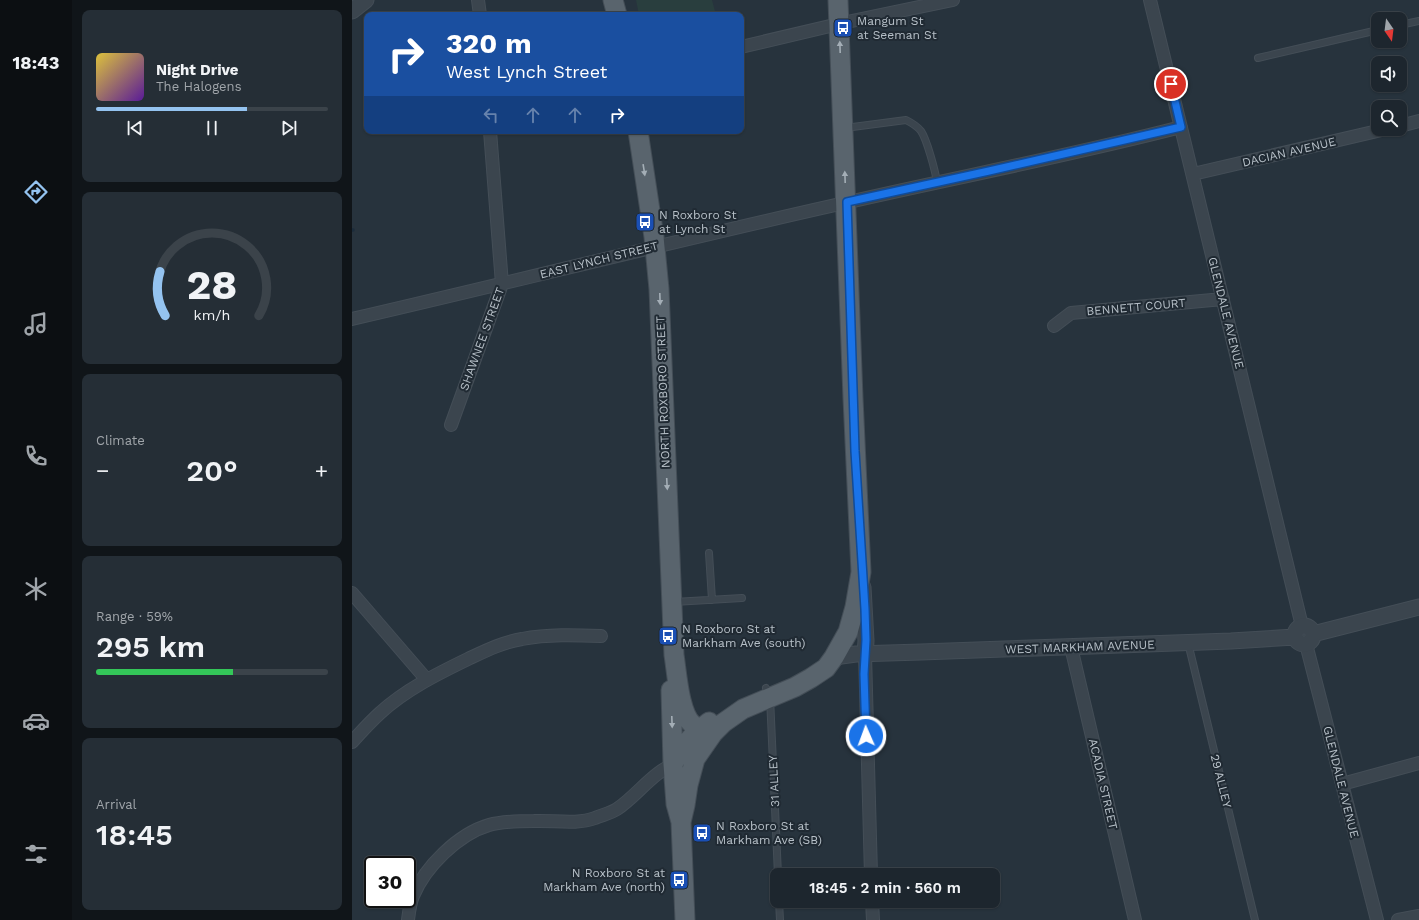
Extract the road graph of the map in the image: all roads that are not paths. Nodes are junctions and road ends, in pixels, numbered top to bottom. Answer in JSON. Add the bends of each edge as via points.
{"nodes":[{"id":1,"x":366,"y":0,"type":"edge"},
{"id":2,"x":478,"y":0,"type":"edge"},
{"id":3,"x":613,"y":0,"type":"edge"},
{"id":4,"x":838,"y":0,"type":"edge"},
{"id":5,"x":953,"y":0,"type":"edge"},
{"id":6,"x":1150,"y":0,"type":"edge"},
{"id":7,"x":352,"y":11,"type":"edge"},
{"id":8,"x":480,"y":12,"type":"edge"},
{"id":9,"x":615,"y":12,"type":"edge"},
{"id":10,"x":1419,"y":21,"type":"edge"},
{"id":11,"x":839,"y":24,"type":"junction"},
{"id":12,"x":1407,"y":24,"type":"edge"},
{"id":13,"x":1371,"y":32,"type":"edge"},
{"id":14,"x":744,"y":46,"type":"edge"},
{"id":15,"x":1258,"y":58,"type":"dead end"},
{"id":16,"x":1419,"y":121,"type":"edge"},
{"id":17,"x":1407,"y":124,"type":"edge"},
{"id":18,"x":1181,"y":127,"type":"junction"},
{"id":19,"x":843,"y":129,"type":"junction"},
{"id":20,"x":1371,"y":132,"type":"edge"},
{"id":21,"x":490,"y":134,"type":"edge"},
{"id":22,"x":638,"y":134,"type":"edge"},
{"id":23,"x":1193,"y":174,"type":"junction"},
{"id":24,"x":937,"y":182,"type":"junction"},
{"id":25,"x":847,"y":202,"type":"junction"},
{"id":26,"x":655,"y":246,"type":"junction"},
{"id":27,"x":502,"y":284,"type":"junction"},
{"id":28,"x":1223,"y":299,"type":"junction"},
{"id":29,"x":352,"y":319,"type":"edge"},
{"id":30,"x":1054,"y":326,"type":"dead end"},
{"id":31,"x":451,"y":425,"type":"dead end"},
{"id":32,"x":709,"y":553,"type":"dead end"},
{"id":33,"x":862,"y":572,"type":"junction"},
{"id":34,"x":352,"y":594,"type":"edge"},
{"id":35,"x":742,"y":598,"type":"dead end"},
{"id":36,"x":712,"y":600,"type":"junction"},
{"id":37,"x":672,"y":602,"type":"junction"},
{"id":38,"x":1419,"y":607,"type":"edge"},
{"id":39,"x":1304,"y":635,"type":"junction"},
{"id":40,"x":601,"y":636,"type":"dead end"},
{"id":41,"x":1190,"y":643,"type":"junction"},
{"id":42,"x":1071,"y":647,"type":"junction"},
{"id":43,"x":865,"y":654,"type":"junction"},
{"id":44,"x":674,"y":655,"type":"junction"},
{"id":45,"x":834,"y":656,"type":"junction"},
{"id":46,"x":427,"y":680,"type":"junction"},
{"id":47,"x":768,"y":692,"type":"junction"},
{"id":48,"x":706,"y":731,"type":"junction"},
{"id":49,"x":352,"y":742,"type":"edge"},
{"id":50,"x":695,"y":759,"type":"junction"},
{"id":51,"x":1419,"y":763,"type":"edge"},
{"id":52,"x":673,"y":764,"type":"junction"},
{"id":53,"x":1342,"y":784,"type":"junction"},
{"id":54,"x":681,"y":822,"type":"junction"},
{"id":55,"x":778,"y":868,"type":"edge"},
{"id":56,"x":871,"y":868,"type":"edge"},
{"id":57,"x":779,"y":908,"type":"edge"},
{"id":58,"x":872,"y":908,"type":"edge"},
{"id":59,"x":1419,"y":916,"type":"edge"},
{"id":60,"x":408,"y":920,"type":"edge"},
{"id":61,"x":685,"y":920,"type":"edge"},
{"id":62,"x":780,"y":920,"type":"edge"},
{"id":63,"x":873,"y":920,"type":"edge"},
{"id":64,"x":1135,"y":920,"type":"edge"},
{"id":65,"x":1255,"y":920,"type":"edge"},
{"id":66,"x":1376,"y":920,"type":"edge"},
{"id":67,"x":1398,"y":920,"type":"edge"}],
"edges":[{"from":1,"to":7,"type":"street"},
{"from":2,"to":8,"type":"street"},
{"from":3,"to":9,"type":"main road"},
{"from":4,"to":11,"type":"main road"},
{"from":5,"to":11,"type":"street"},
{"from":6,"to":18,"type":"street","name":"GLENDALE AVENUE"},
{"from":10,"to":12,"type":"lane"},
{"from":11,"to":14,"type":"street"},
{"from":19,"to":11,"type":"main road","one_way":true},
{"from":13,"to":15,"type":"lane"},
{"from":16,"to":17,"type":"street"},
{"from":18,"to":23,"type":"street","name":"GLENDALE AVENUE"},
{"from":18,"to":24,"type":"street","name":"EAST LYNCH STREET"},
{"from":19,"to":24,"type":"lane","via":[[906,120],[914,124],[922,132]]},
{"from":25,"to":19,"type":"main road","one_way":true},
{"from":20,"to":23,"type":"street","name":"DACIAN AVENUE"},
{"from":21,"to":27,"type":"street","name":"SHAWNEE STREET"},
{"from":22,"to":26,"type":"main road","name":"NORTH ROXBORO STREET","one_way":true},
{"from":23,"to":28,"type":"street","name":"GLENDALE AVENUE"},
{"from":24,"to":25,"type":"street","name":"EAST LYNCH STREET"},
{"from":25,"to":26,"type":"street","name":"EAST LYNCH STREET"},
{"from":25,"to":33,"type":"main road"},
{"from":26,"to":27,"type":"street","name":"EAST LYNCH STREET"},
{"from":26,"to":37,"type":"main road","name":"NORTH ROXBORO STREET","one_way":true},
{"from":27,"to":29,"type":"street","name":"EAST LYNCH STREET"},
{"from":27,"to":31,"type":"street","name":"SHAWNEE STREET"},
{"from":28,"to":30,"type":"street","name":"BENNETT COURT","via":[[1071,313]]},
{"from":28,"to":39,"type":"street","name":"GLENDALE AVENUE"},
{"from":32,"to":36,"type":"lane"},
{"from":33,"to":43,"type":"street"},
{"from":33,"to":45,"type":"main road","via":[[848,632]]},
{"from":34,"to":46,"type":"street"},
{"from":35,"to":36,"type":"lane"},
{"from":36,"to":37,"type":"lane"},
{"from":37,"to":44,"type":"main road","name":"NORTH ROXBORO STREET"},
{"from":38,"to":39,"type":"street","name":"WEST MARKHAM AVENUE"},
{"from":39,"to":41,"type":"street","name":"WEST MARKHAM AVENUE","via":[[1266,640]]},
{"from":39,"to":53,"type":"street","name":"GLENDALE AVENUE"},
{"from":40,"to":46,"type":"street","via":[[543,636],[506,642]]},
{"from":41,"to":42,"type":"street","name":"WEST MARKHAM AVENUE"},
{"from":41,"to":65,"type":"lane","name":"29 ALLEY"},
{"from":42,"to":43,"type":"street","name":"WEST MARKHAM AVENUE"},
{"from":42,"to":64,"type":"street","name":"ACADIA STREET"},
{"from":43,"to":45,"type":"street","name":"WEST MARKHAM AVENUE"},
{"from":43,"to":56,"type":"street"},
{"from":44,"to":48,"type":"main road","name":"NORTH ROXBORO STREET","via":[[685,715],[692,724]]},
{"from":44,"to":52,"type":"main road","name":"NORTH ROXBORO STREET","one_way":true,"via":[[671,691]]},
{"from":45,"to":47,"type":"main road","via":[[822,660]]},
{"from":46,"to":49,"type":"street","via":[[380,713]]},
{"from":47,"to":48,"type":"main road","via":[[733,703]]},
{"from":47,"to":55,"type":"lane","name":"31 ALLEY"},
{"from":48,"to":50,"type":"main road"},
{"from":48,"to":52,"type":"main road","via":[[682,748]]},
{"from":50,"to":52,"type":"street"},
{"from":50,"to":54,"type":"main road"},
{"from":51,"to":53,"type":"street"},
{"from":52,"to":54,"type":"main road","name":"NORTH ROXBORO STREET","via":[[676,804]]},
{"from":52,"to":60,"type":"street","via":[[616,810],[593,819],[579,822],[513,821],[489,825],[470,834],[448,849],[429,868],[413,897]]},
{"from":53,"to":66,"type":"street","name":"GLENDALE AVENUE"},
{"from":54,"to":61,"type":"main road","name":"NORTH ROXBORO STREET"},
{"from":57,"to":62,"type":"lane"},
{"from":58,"to":63,"type":"street"},
{"from":59,"to":67,"type":"street"}]}
